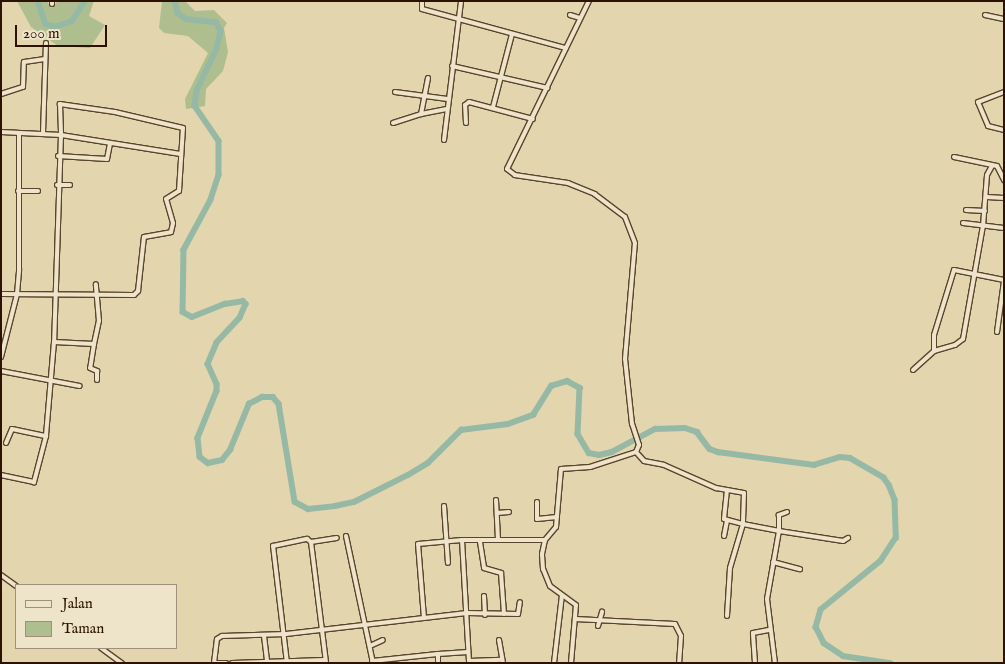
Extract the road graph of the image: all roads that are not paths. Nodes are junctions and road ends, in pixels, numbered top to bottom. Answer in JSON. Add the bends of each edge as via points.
{"nodes":[{"id":1,"x":422,"y":1,"type":"edge"},
{"id":2,"x":461,"y":1,"type":"edge"},
{"id":3,"x":589,"y":1,"type":"edge"},
{"id":4,"x":570,"y":15,"type":"dead end"},
{"id":5,"x":984,"y":15,"type":"dead end"},
{"id":6,"x":458,"y":17,"type":"junction"},
{"id":7,"x":580,"y":18,"type":"junction"},
{"id":8,"x":1004,"y":19,"type":"edge"},
{"id":9,"x":512,"y":34,"type":"junction"},
{"id":10,"x":46,"y":43,"type":"dead end"},
{"id":11,"x":566,"y":48,"type":"junction"},
{"id":12,"x":45,"y":59,"type":"junction"},
{"id":13,"x":452,"y":66,"type":"junction"},
{"id":14,"x":501,"y":76,"type":"junction"},
{"id":15,"x":428,"y":78,"type":"dead end"},
{"id":16,"x":546,"y":88,"type":"junction"},
{"id":17,"x":394,"y":92,"type":"dead end"},
{"id":18,"x":1004,"y":92,"type":"edge"},
{"id":19,"x":1,"y":94,"type":"edge"},
{"id":20,"x":424,"y":96,"type":"junction"},
{"id":21,"x":448,"y":99,"type":"junction"},
{"id":22,"x":493,"y":107,"type":"junction"},
{"id":23,"x":447,"y":109,"type":"junction"},
{"id":24,"x":421,"y":114,"type":"junction"},
{"id":25,"x":532,"y":118,"type":"junction"},
{"id":26,"x":393,"y":123,"type":"dead end"},
{"id":27,"x":466,"y":123,"type":"dead end"},
{"id":28,"x":1004,"y":130,"type":"edge"},
{"id":29,"x":1,"y":132,"type":"edge"},
{"id":30,"x":19,"y":133,"type":"junction"},
{"id":31,"x":43,"y":133,"type":"junction"},
{"id":32,"x":61,"y":135,"type":"junction"},
{"id":33,"x":444,"y":140,"type":"dead end"},
{"id":34,"x":110,"y":144,"type":"junction"},
{"id":35,"x":181,"y":154,"type":"junction"},
{"id":36,"x":58,"y":156,"type":"junction"},
{"id":37,"x":954,"y":157,"type":"dead end"},
{"id":38,"x":992,"y":166,"type":"junction"},
{"id":39,"x":1004,"y":180,"type":"edge"},
{"id":40,"x":57,"y":185,"type":"junction"},
{"id":41,"x":70,"y":186,"type":"dead end"},
{"id":42,"x":18,"y":191,"type":"junction"},
{"id":43,"x":38,"y":191,"type":"dead end"},
{"id":44,"x":987,"y":197,"type":"junction"},
{"id":45,"x":1004,"y":198,"type":"edge"},
{"id":46,"x":966,"y":210,"type":"dead end"},
{"id":47,"x":985,"y":211,"type":"junction"},
{"id":48,"x":963,"y":224,"type":"dead end"},
{"id":49,"x":983,"y":226,"type":"junction"},
{"id":50,"x":1004,"y":228,"type":"edge"},
{"id":51,"x":976,"y":275,"type":"junction"},
{"id":52,"x":1004,"y":281,"type":"edge"},
{"id":53,"x":96,"y":284,"type":"dead end"},
{"id":54,"x":1,"y":294,"type":"edge"},
{"id":55,"x":17,"y":294,"type":"junction"},
{"id":56,"x":56,"y":294,"type":"junction"},
{"id":57,"x":96,"y":294,"type":"junction"},
{"id":58,"x":997,"y":332,"type":"dead end"},
{"id":59,"x":54,"y":342,"type":"junction"},
{"id":60,"x":94,"y":344,"type":"junction"},
{"id":61,"x":934,"y":352,"type":"junction"},
{"id":62,"x":1,"y":358,"type":"edge"},
{"id":63,"x":913,"y":370,"type":"dead end"},
{"id":64,"x":1,"y":371,"type":"edge"},
{"id":65,"x":97,"y":380,"type":"dead end"},
{"id":66,"x":51,"y":381,"type":"junction"},
{"id":67,"x":80,"y":386,"type":"dead end"},
{"id":68,"x":46,"y":436,"type":"junction"},
{"id":69,"x":6,"y":443,"type":"dead end"},
{"id":70,"x":636,"y":452,"type":"junction"},
{"id":71,"x":1,"y":475,"type":"edge"},
{"id":72,"x":727,"y":490,"type":"junction"},
{"id":73,"x":496,"y":500,"type":"dead end"},
{"id":74,"x":537,"y":502,"type":"dead end"},
{"id":75,"x":444,"y":506,"type":"dead end"},
{"id":76,"x":509,"y":512,"type":"dead end"},
{"id":77,"x":787,"y":512,"type":"dead end"},
{"id":78,"x":497,"y":513,"type":"junction"},
{"id":79,"x":557,"y":517,"type":"junction"},
{"id":80,"x":727,"y":520,"type":"junction"},
{"id":81,"x":743,"y":524,"type":"junction"},
{"id":82,"x":779,"y":531,"type":"junction"},
{"id":83,"x":346,"y":536,"type":"dead end"},
{"id":84,"x":724,"y":536,"type":"dead end"},
{"id":85,"x":337,"y":538,"type":"dead end"},
{"id":86,"x":848,"y":538,"type":"dead end"},
{"id":87,"x":446,"y":540,"type":"junction"},
{"id":88,"x":462,"y":540,"type":"junction"},
{"id":89,"x":498,"y":540,"type":"junction"},
{"id":90,"x":545,"y":540,"type":"junction"},
{"id":91,"x":310,"y":542,"type":"junction"},
{"id":92,"x":480,"y":542,"type":"junction"},
{"id":93,"x":773,"y":562,"type":"junction"},
{"id":94,"x":448,"y":563,"type":"dead end"},
{"id":95,"x":800,"y":569,"type":"dead end"},
{"id":96,"x":1,"y":575,"type":"edge"},
{"id":97,"x":15,"y":585,"type":"edge"},
{"id":98,"x":562,"y":595,"type":"junction"},
{"id":99,"x":484,"y":596,"type":"dead end"},
{"id":100,"x":520,"y":602,"type":"dead end"},
{"id":101,"x":602,"y":612,"type":"dead end"},
{"id":102,"x":467,"y":613,"type":"junction"},
{"id":103,"x":504,"y":614,"type":"junction"},
{"id":104,"x":485,"y":615,"type":"junction"},
{"id":105,"x":727,"y":616,"type":"dead end"},
{"id":106,"x":424,"y":618,"type":"junction"},
{"id":107,"x":576,"y":619,"type":"junction"},
{"id":108,"x":598,"y":620,"type":"junction"},
{"id":109,"x":366,"y":626,"type":"junction"},
{"id":110,"x":598,"y":626,"type":"dead end"},
{"id":111,"x":769,"y":630,"type":"junction"},
{"id":112,"x":320,"y":631,"type":"junction"},
{"id":113,"x":286,"y":634,"type":"junction"},
{"id":114,"x":264,"y":636,"type":"junction"},
{"id":115,"x":382,"y":640,"type":"dead end"},
{"id":116,"x":499,"y":640,"type":"dead end"},
{"id":117,"x":370,"y":646,"type":"junction"},
{"id":118,"x":103,"y":649,"type":"edge"},
{"id":119,"x":468,"y":652,"type":"junction"},
{"id":120,"x":438,"y":654,"type":"junction"},
{"id":121,"x":267,"y":661,"type":"junction"},
{"id":122,"x":503,"y":661,"type":"edge"},
{"id":123,"x":259,"y":662,"type":"edge"},
{"id":124,"x":287,"y":662,"type":"edge"},
{"id":125,"x":326,"y":662,"type":"edge"},
{"id":126,"x":373,"y":662,"type":"edge"},
{"id":127,"x":469,"y":662,"type":"edge"},
{"id":128,"x":485,"y":662,"type":"edge"},
{"id":129,"x":122,"y":663,"type":"edge"},
{"id":130,"x":214,"y":663,"type":"edge"},
{"id":131,"x":226,"y":663,"type":"edge"},
{"id":132,"x":232,"y":663,"type":"edge"},
{"id":133,"x":438,"y":663,"type":"edge"},
{"id":134,"x":554,"y":663,"type":"edge"},
{"id":135,"x":571,"y":663,"type":"edge"},
{"id":136,"x":679,"y":663,"type":"edge"},
{"id":137,"x":755,"y":663,"type":"edge"},
{"id":138,"x":775,"y":663,"type":"edge"}],
"edges":[{"from":1,"to":6,"type":"street","via":[[422,9]]},
{"from":2,"to":6,"type":"street"},
{"from":3,"to":7,"type":"street"},
{"from":4,"to":7,"type":"street"},
{"from":5,"to":8,"type":"street"},
{"from":6,"to":9,"type":"street"},
{"from":6,"to":13,"type":"street"},
{"from":7,"to":11,"type":"street"},
{"from":9,"to":11,"type":"street"},
{"from":9,"to":14,"type":"street"},
{"from":10,"to":12,"type":"street"},
{"from":11,"to":16,"type":"street"},
{"from":12,"to":19,"type":"street","via":[[24,62],[23,87]]},
{"from":12,"to":31,"type":"street"},
{"from":13,"to":14,"type":"street"},
{"from":13,"to":21,"type":"street"},
{"from":14,"to":16,"type":"street"},
{"from":14,"to":22,"type":"street"},
{"from":15,"to":20,"type":"street"},
{"from":16,"to":25,"type":"street"},
{"from":17,"to":20,"type":"street"},
{"from":18,"to":28,"type":"street","via":[[978,102],[988,126]]},
{"from":20,"to":21,"type":"street"},
{"from":20,"to":24,"type":"street"},
{"from":21,"to":23,"type":"street"},
{"from":22,"to":25,"type":"street"},
{"from":22,"to":27,"type":"street","via":[[466,103]]},
{"from":23,"to":24,"type":"street"},
{"from":23,"to":33,"type":"street"},
{"from":24,"to":26,"type":"street"},
{"from":25,"to":70,"type":"street","via":[[508,167],[509,172],[568,183],[595,194],[625,217],[633,237],[635,251],[625,359],[634,431],[639,444]]},
{"from":29,"to":30,"type":"street"},
{"from":30,"to":31,"type":"street"},
{"from":30,"to":42,"type":"street"},
{"from":31,"to":32,"type":"street"},
{"from":32,"to":34,"type":"street"},
{"from":32,"to":35,"type":"street","via":[[62,104],[183,128]]},
{"from":32,"to":36,"type":"street"},
{"from":34,"to":35,"type":"street"},
{"from":34,"to":36,"type":"street","via":[[107,159]]},
{"from":35,"to":57,"type":"street","via":[[179,191],[166,199],[173,224],[171,232],[144,237],[136,294]]},
{"from":36,"to":40,"type":"street"},
{"from":37,"to":38,"type":"street"},
{"from":38,"to":39,"type":"street","via":[[998,167]]},
{"from":38,"to":44,"type":"street","via":[[987,175]]},
{"from":40,"to":41,"type":"street"},
{"from":40,"to":56,"type":"street"},
{"from":42,"to":43,"type":"street"},
{"from":42,"to":55,"type":"street"},
{"from":44,"to":45,"type":"street"},
{"from":44,"to":47,"type":"street"},
{"from":46,"to":47,"type":"street"},
{"from":47,"to":49,"type":"street"},
{"from":48,"to":49,"type":"street"},
{"from":49,"to":50,"type":"street"},
{"from":49,"to":51,"type":"street"},
{"from":51,"to":52,"type":"street"},
{"from":51,"to":61,"type":"street","via":[[962,340]]},
{"from":51,"to":61,"type":"street","via":[[960,269],[952,272],[934,335]]},
{"from":52,"to":58,"type":"street"},
{"from":53,"to":57,"type":"street"},
{"from":54,"to":55,"type":"street"},
{"from":55,"to":56,"type":"street"},
{"from":55,"to":62,"type":"street"},
{"from":56,"to":57,"type":"street"},
{"from":56,"to":59,"type":"street"},
{"from":57,"to":60,"type":"street","via":[[99,321]]},
{"from":59,"to":60,"type":"street"},
{"from":59,"to":66,"type":"street"},
{"from":60,"to":65,"type":"street","via":[[90,368],[97,372]]},
{"from":61,"to":63,"type":"street"},
{"from":64,"to":66,"type":"street"},
{"from":66,"to":67,"type":"street"},
{"from":66,"to":68,"type":"street"},
{"from":68,"to":69,"type":"street","via":[[12,430]]},
{"from":68,"to":71,"type":"street","via":[[34,482]]},
{"from":70,"to":72,"type":"street","via":[[644,461],[664,465],[712,487]]},
{"from":70,"to":79,"type":"street","via":[[590,467],[561,469]]},
{"from":72,"to":80,"type":"street","via":[[724,509]]},
{"from":72,"to":81,"type":"street","via":[[745,495]]},
{"from":73,"to":78,"type":"street"},
{"from":74,"to":79,"type":"street","via":[[537,519]]},
{"from":75,"to":87,"type":"street"},
{"from":76,"to":78,"type":"street"},
{"from":77,"to":82,"type":"street","via":[[779,515]]},
{"from":78,"to":89,"type":"street"},
{"from":79,"to":90,"type":"street","via":[[556,527]]},
{"from":80,"to":81,"type":"street"},
{"from":80,"to":84,"type":"street"},
{"from":81,"to":82,"type":"street"},
{"from":81,"to":105,"type":"street","via":[[730,568]]},
{"from":82,"to":86,"type":"street","via":[[842,541]]},
{"from":82,"to":93,"type":"street"},
{"from":83,"to":109,"type":"street"},
{"from":85,"to":91,"type":"street"},
{"from":87,"to":88,"type":"street"},
{"from":87,"to":94,"type":"street"},
{"from":87,"to":106,"type":"street","via":[[417,546]]},
{"from":88,"to":92,"type":"street"},
{"from":88,"to":102,"type":"street"},
{"from":89,"to":90,"type":"street"},
{"from":89,"to":92,"type":"street"},
{"from":90,"to":98,"type":"street","via":[[542,562],[545,575],[550,586]]},
{"from":91,"to":112,"type":"street"},
{"from":91,"to":113,"type":"street","via":[[307,539],[273,546]]},
{"from":92,"to":103,"type":"street","via":[[484,568],[501,572]]},
{"from":93,"to":95,"type":"street"},
{"from":93,"to":111,"type":"street","via":[[767,599]]},
{"from":96,"to":97,"type":"street"},
{"from":98,"to":107,"type":"street","via":[[575,604]]},
{"from":98,"to":134,"type":"street"},
{"from":99,"to":104,"type":"street"},
{"from":100,"to":103,"type":"street","via":[[519,613]]},
{"from":101,"to":108,"type":"street"},
{"from":102,"to":104,"type":"street"},
{"from":102,"to":106,"type":"street"},
{"from":102,"to":119,"type":"street"},
{"from":103,"to":104,"type":"street"},
{"from":106,"to":109,"type":"street"},
{"from":107,"to":108,"type":"street"},
{"from":107,"to":135,"type":"street"},
{"from":108,"to":110,"type":"street"},
{"from":108,"to":136,"type":"street","via":[[676,624],[681,636]]},
{"from":109,"to":112,"type":"street"},
{"from":109,"to":117,"type":"street"},
{"from":111,"to":137,"type":"street","via":[[754,632]]},
{"from":111,"to":138,"type":"street"},
{"from":112,"to":113,"type":"street"},
{"from":112,"to":125,"type":"street"},
{"from":113,"to":114,"type":"street"},
{"from":113,"to":124,"type":"street"},
{"from":114,"to":121,"type":"street"},
{"from":114,"to":130,"type":"street","via":[[219,636]]},
{"from":115,"to":117,"type":"street"},
{"from":116,"to":122,"type":"street"},
{"from":117,"to":126,"type":"street"},
{"from":118,"to":129,"type":"street"},
{"from":119,"to":120,"type":"street"},
{"from":119,"to":127,"type":"street"},
{"from":120,"to":126,"type":"street"},
{"from":120,"to":133,"type":"street"},
{"from":121,"to":123,"type":"street"},
{"from":121,"to":124,"type":"street"},
{"from":122,"to":128,"type":"street"},
{"from":123,"to":132,"type":"street"},
{"from":124,"to":125,"type":"street"},
{"from":127,"to":128,"type":"street"},
{"from":130,"to":131,"type":"street"}]}
